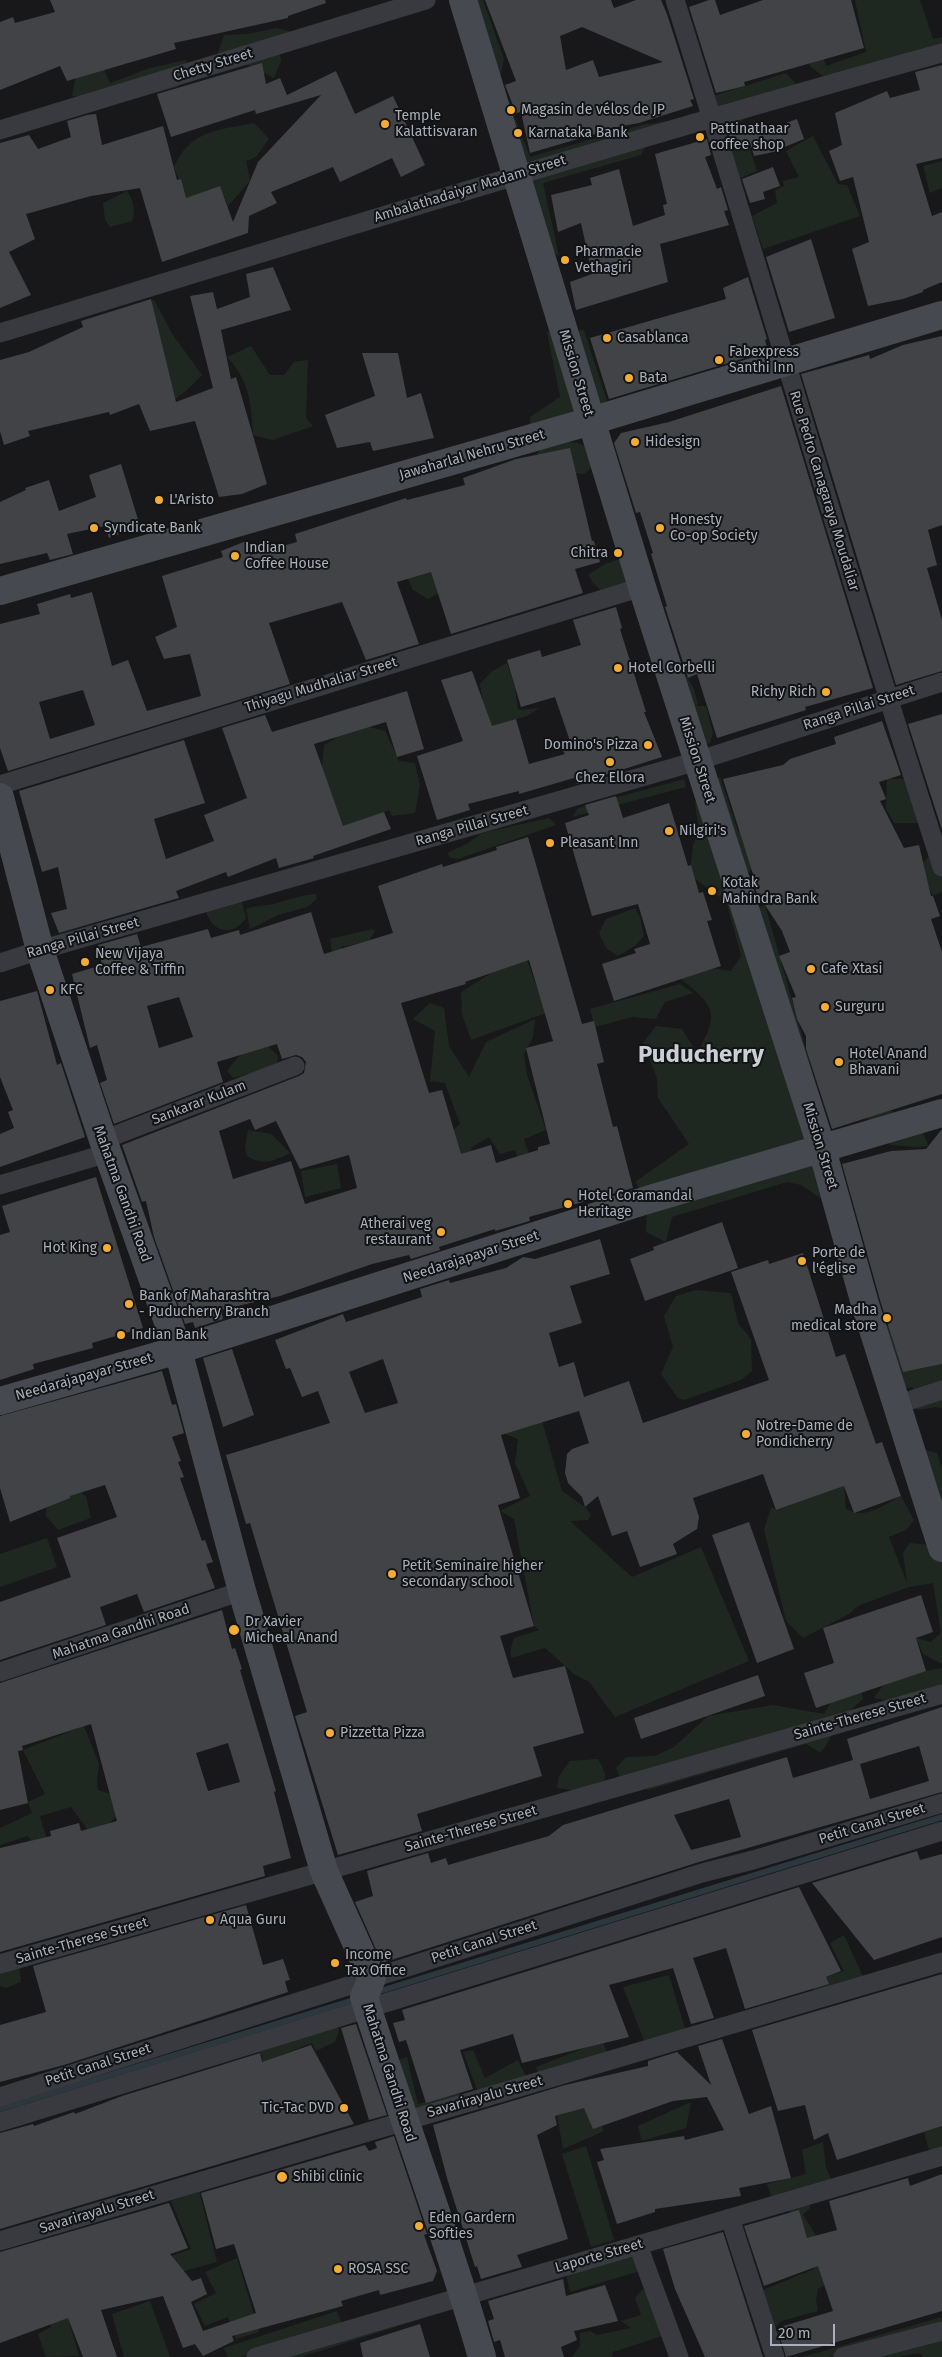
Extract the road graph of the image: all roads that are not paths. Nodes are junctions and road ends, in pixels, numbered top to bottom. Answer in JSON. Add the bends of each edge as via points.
{"nodes":[{"id":1,"x":426,"y":0,"type":"edge"},
{"id":2,"x":464,"y":0,"type":"edge"},
{"id":3,"x":675,"y":0,"type":"edge"},
{"id":4,"x":942,"y":53,"type":"edge"},
{"id":5,"x":712,"y":116,"type":"junction"},
{"id":6,"x":0,"y":130,"type":"edge"},
{"id":7,"x":515,"y":174,"type":"junction"},
{"id":8,"x":942,"y":315,"type":"edge"},
{"id":9,"x":0,"y":333,"type":"edge"},
{"id":10,"x":784,"y":362,"type":"junction"},
{"id":11,"x":591,"y":421,"type":"junction"},
{"id":12,"x":642,"y":587,"type":"junction"},
{"id":13,"x":0,"y":591,"type":"edge"},
{"id":14,"x":942,"y":682,"type":"edge"},
{"id":15,"x":889,"y":698,"type":"junction"},
{"id":16,"x":698,"y":761,"type":"junction"},
{"id":17,"x":0,"y":785,"type":"edge"},
{"id":18,"x":0,"y":797,"type":"edge"},
{"id":19,"x":942,"y":867,"type":"edge"},
{"id":20,"x":40,"y":950,"type":"junction"},
{"id":21,"x":0,"y":963,"type":"edge"},
{"id":22,"x":295,"y":1066,"type":"dead end"},
{"id":23,"x":942,"y":1113,"type":"edge"},
{"id":24,"x":105,"y":1146,"type":"junction"},
{"id":25,"x":822,"y":1150,"type":"junction"},
{"id":26,"x":0,"y":1185,"type":"edge"},
{"id":27,"x":178,"y":1350,"type":"junction"},
{"id":28,"x":942,"y":1390,"type":"edge"},
{"id":29,"x":0,"y":1401,"type":"edge"},
{"id":30,"x":896,"y":1405,"type":"junction"},
{"id":31,"x":942,"y":1548,"type":"edge"},
{"id":32,"x":242,"y":1591,"type":"junction"},
{"id":33,"x":0,"y":1672,"type":"edge"},
{"id":34,"x":942,"y":1694,"type":"edge"},
{"id":35,"x":942,"y":1803,"type":"edge"},
{"id":36,"x":942,"y":1831,"type":"edge"},
{"id":37,"x":324,"y":1871,"type":"junction"},
{"id":38,"x":942,"y":1962,"type":"edge"},
{"id":39,"x":0,"y":1964,"type":"edge"},
{"id":40,"x":372,"y":1978,"type":"junction"},
{"id":41,"x":368,"y":2009,"type":"junction"},
{"id":42,"x":0,"y":2096,"type":"edge"},
{"id":43,"x":404,"y":2121,"type":"junction"},
{"id":44,"x":0,"y":2122,"type":"edge"},
{"id":45,"x":942,"y":2156,"type":"edge"},
{"id":46,"x":730,"y":2218,"type":"junction"},
{"id":47,"x":0,"y":2241,"type":"edge"},
{"id":48,"x":638,"y":2245,"type":"junction"},
{"id":49,"x":464,"y":2295,"type":"junction"},
{"id":50,"x":942,"y":2331,"type":"edge"},
{"id":51,"x":256,"y":2357,"type":"edge"},
{"id":52,"x":482,"y":2357,"type":"edge"},
{"id":53,"x":679,"y":2357,"type":"edge"},
{"id":54,"x":775,"y":2357,"type":"edge"},
{"id":55,"x":843,"y":2357,"type":"edge"}],
"edges":[{"from":1,"to":6,"type":"street","name":"Chetty Street"},
{"from":2,"to":7,"type":"street","name":"Mission Street"},
{"from":3,"to":5,"type":"street","name":"Rue Pedro Canagaraya Moudaliar"},
{"from":4,"to":5,"type":"street","name":"Ambalathadaiyar Madam Street"},
{"from":5,"to":7,"type":"street","name":"Ambalathadaiyar Madam Street"},
{"from":5,"to":10,"type":"street","name":"Rue Pedro Canagaraya Moudaliar"},
{"from":7,"to":9,"type":"street","name":"Ambalathadaiyar Madam Street"},
{"from":7,"to":11,"type":"street","name":"Mission Street"},
{"from":8,"to":10,"type":"street","name":"Jawaharlal Nehru Street"},
{"from":10,"to":11,"type":"street","name":"Jawaharlal Nehru Street"},
{"from":10,"to":15,"type":"street","name":"Rue Pedro Canagaraya Moudaliar"},
{"from":11,"to":12,"type":"street","name":"Mission Street"},
{"from":11,"to":13,"type":"street","name":"Jawaharlal Nehru Street"},
{"from":12,"to":16,"type":"street","name":"Mission Street"},
{"from":12,"to":17,"type":"street","name":"Thiyagu Mudhaliar Street"},
{"from":14,"to":15,"type":"street","name":"Ranga Pillai Street"},
{"from":15,"to":16,"type":"street","name":"Ranga Pillai Street"},
{"from":15,"to":19,"type":"street","name":"Rue Pedro Canagaraya Moudaliar"},
{"from":16,"to":20,"type":"street","name":"Ranga Pillai Street"},
{"from":16,"to":25,"type":"street","name":"Mission Street"},
{"from":18,"to":20,"type":"street","name":"Mahatma Gandhi Road"},
{"from":20,"to":21,"type":"street","name":"Ranga Pillai Street"},
{"from":20,"to":24,"type":"street","name":"Mahatma Gandhi Road"},
{"from":22,"to":24,"type":"street","name":"Sankarar Kulam"},
{"from":23,"to":25,"type":"street","name":"Needarajapayar Street"},
{"from":24,"to":26,"type":"street","name":"Sankarar Kulam"},
{"from":24,"to":27,"type":"street","name":"Mahatma Gandhi Road"},
{"from":25,"to":27,"type":"street","name":"Needarajapayar Street","via":[[647,1200]]},
{"from":25,"to":30,"type":"street","name":"Mission Street"},
{"from":27,"to":29,"type":"street","name":"Needarajapayar Street"},
{"from":27,"to":32,"type":"street","name":"Mahatma Gandhi Road"},
{"from":28,"to":30,"type":"street"},
{"from":30,"to":31,"type":"street","name":"Mission Street"},
{"from":32,"to":33,"type":"street","name":"Mahatma Gandhi Road"},
{"from":32,"to":37,"type":"street","name":"Mahatma Gandhi Road"},
{"from":34,"to":37,"type":"street","name":"Sainte-Therese Street"},
{"from":35,"to":40,"type":"street","name":"Petit Canal Street","via":[[702,1872]]},
{"from":36,"to":41,"type":"street","name":"Petit Canal Street"},
{"from":37,"to":39,"type":"street","name":"Sainte-Therese Street"},
{"from":37,"to":40,"type":"street","name":"Mahatma Gandhi Road"},
{"from":38,"to":43,"type":"street","name":"Savarirayalu Street"},
{"from":40,"to":41,"type":"street","name":"Mahatma Gandhi Road","via":[[364,1996]]},
{"from":40,"to":42,"type":"street","name":"Petit Canal Street"},
{"from":41,"to":43,"type":"street","name":"Mahatma Gandhi Road"},
{"from":41,"to":44,"type":"street","name":"Petit Canal Street"},
{"from":43,"to":47,"type":"street","name":"Savarirayalu Street"},
{"from":43,"to":49,"type":"street","name":"Mahatma Gandhi Road"},
{"from":45,"to":46,"type":"street","name":"Laporte Street"},
{"from":46,"to":48,"type":"street","name":"Laporte Street"},
{"from":46,"to":54,"type":"street"},
{"from":48,"to":49,"type":"street","name":"Laporte Street"},
{"from":48,"to":53,"type":"street"},
{"from":49,"to":51,"type":"street","name":"Laporte Street"},
{"from":49,"to":52,"type":"street","name":"Mahatma Gandhi Road"},
{"from":50,"to":55,"type":"street"}]}
